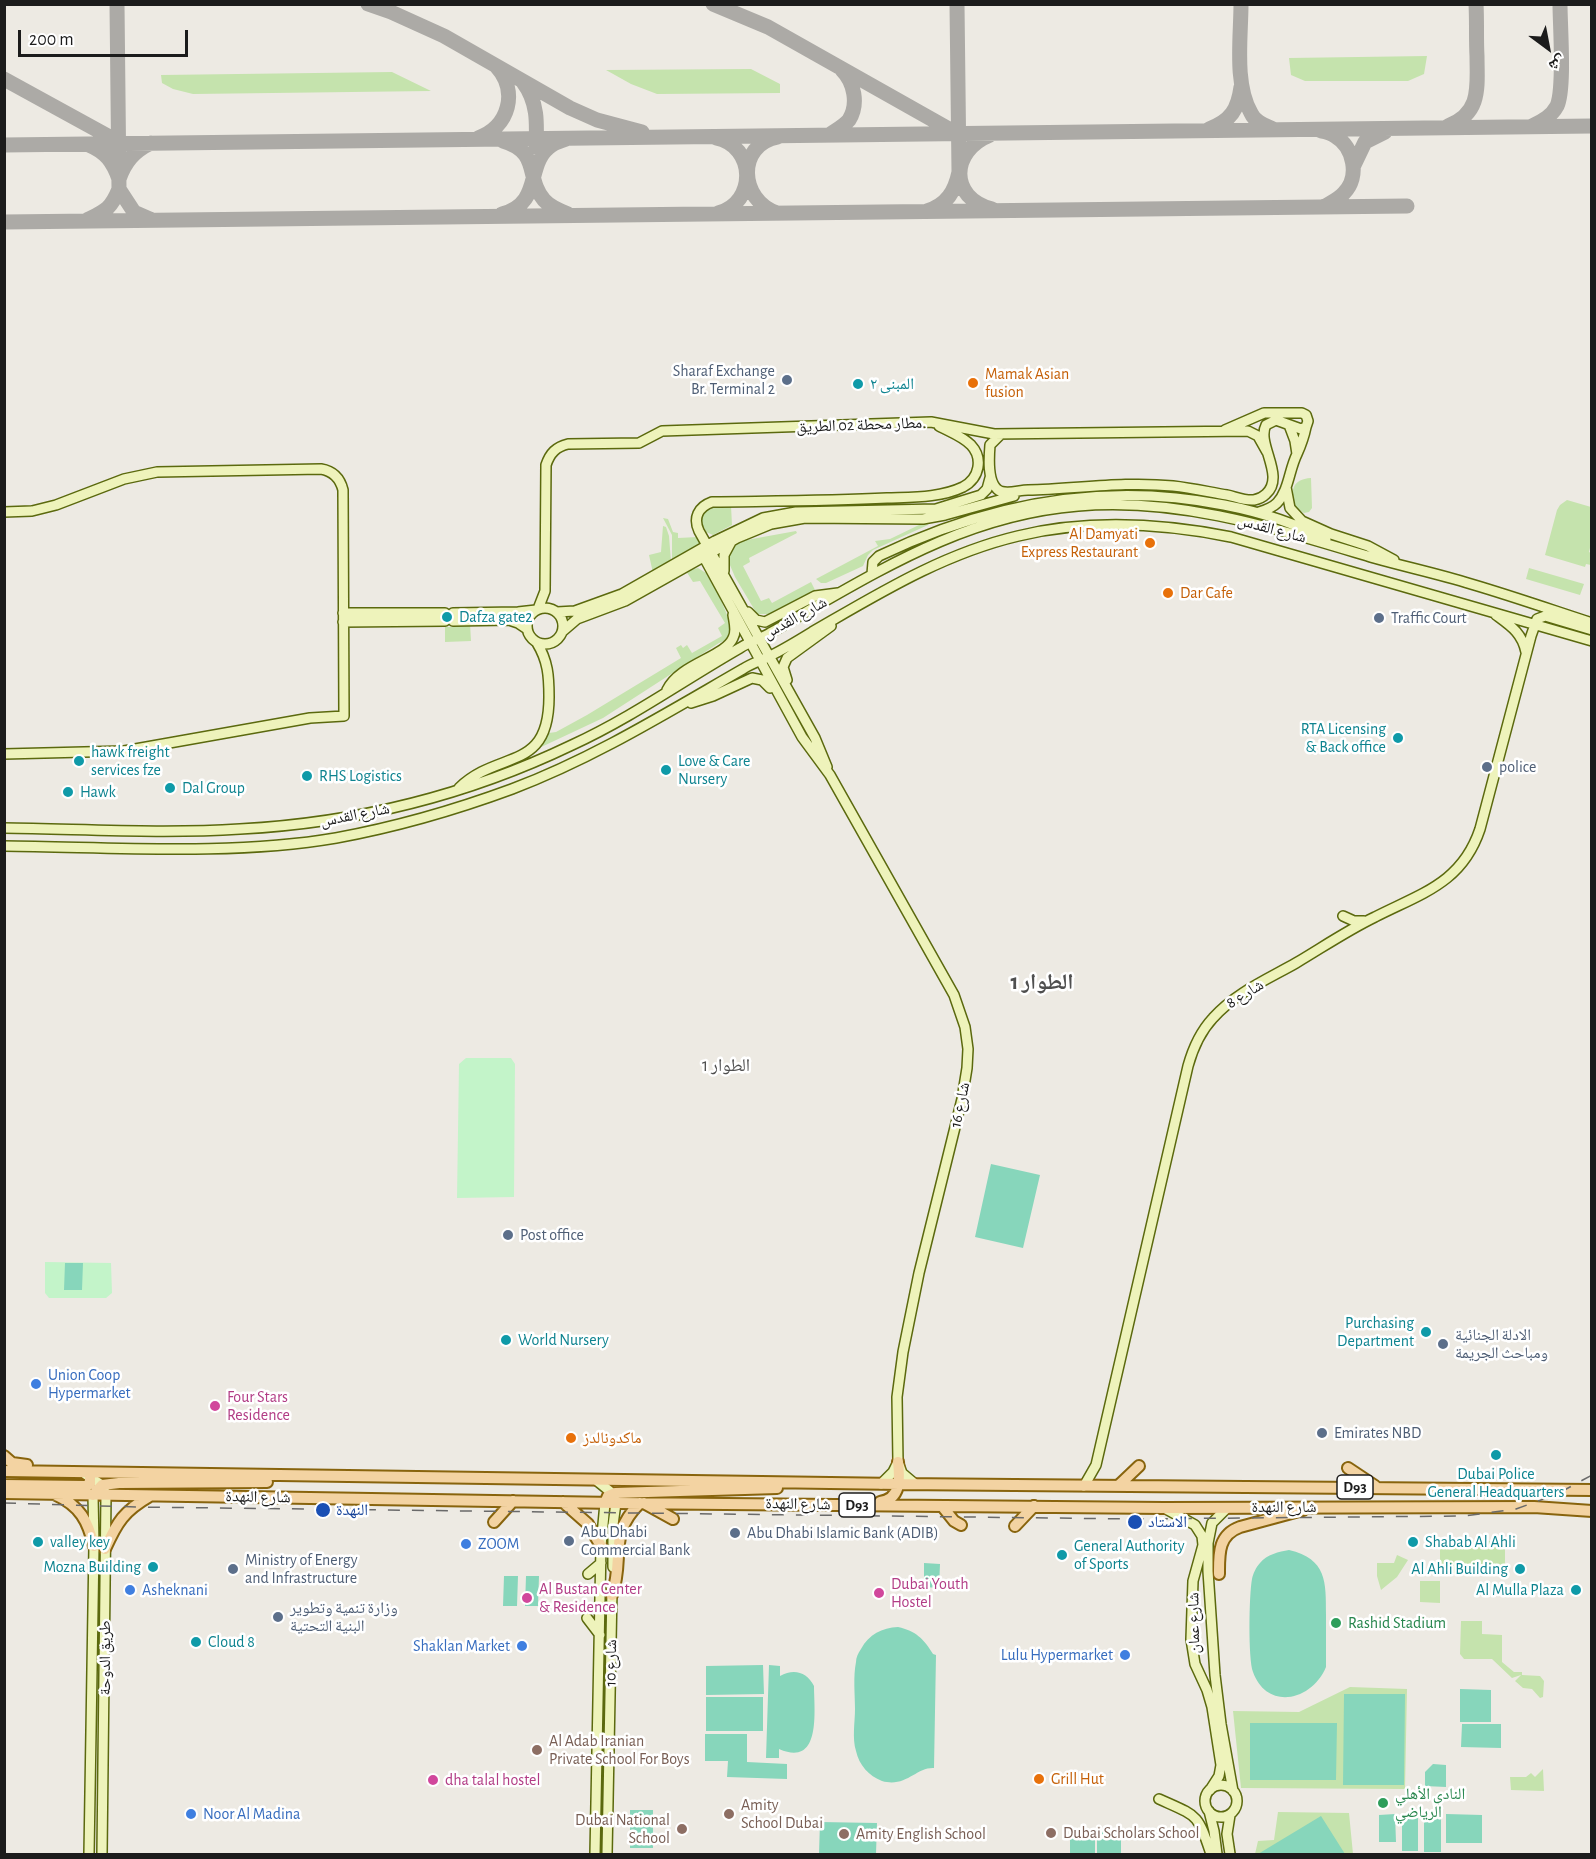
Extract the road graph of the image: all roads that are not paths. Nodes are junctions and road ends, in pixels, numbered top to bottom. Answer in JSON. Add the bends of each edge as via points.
{"nodes":[{"id":1,"x":936,"y":423,"type":"junction"},
{"id":2,"x":1288,"y":425,"type":"junction"},
{"id":3,"x":1306,"y":427,"type":"junction"},
{"id":4,"x":1223,"y":431,"type":"junction"},
{"id":5,"x":1000,"y":434,"type":"junction"},
{"id":6,"x":1267,"y":452,"type":"junction"},
{"id":7,"x":1297,"y":454,"type":"junction"},
{"id":8,"x":990,"y":478,"type":"junction"},
{"id":9,"x":1286,"y":487,"type":"junction"},
{"id":10,"x":1040,"y":491,"type":"junction"},
{"id":11,"x":1021,"y":506,"type":"junction"},
{"id":12,"x":4,"y":512,"type":"edge"},
{"id":13,"x":1259,"y":512,"type":"junction"},
{"id":14,"x":1011,"y":517,"type":"junction"},
{"id":15,"x":942,"y":528,"type":"junction"},
{"id":16,"x":959,"y":533,"type":"junction"},
{"id":17,"x":732,"y":541,"type":"junction"},
{"id":18,"x":1339,"y":547,"type":"junction"},
{"id":19,"x":705,"y":551,"type":"junction"},
{"id":20,"x":688,"y":566,"type":"junction"},
{"id":21,"x":1400,"y":566,"type":"junction"},
{"id":22,"x":712,"y":573,"type":"junction"},
{"id":23,"x":872,"y":574,"type":"junction"},
{"id":24,"x":724,"y":577,"type":"junction"},
{"id":25,"x":840,"y":593,"type":"junction"},
{"id":26,"x":736,"y":606,"type":"junction"},
{"id":27,"x":537,"y":610,"type":"junction"},
{"id":28,"x":557,"y":612,"type":"junction"},
{"id":29,"x":1492,"y":612,"type":"junction"},
{"id":30,"x":844,"y":614,"type":"junction"},
{"id":31,"x":467,"y":617,"type":"junction"},
{"id":32,"x":343,"y":618,"type":"junction"},
{"id":33,"x":1592,"y":623,"type":"edge"},
{"id":34,"x":1535,"y":624,"type":"junction"},
{"id":35,"x":526,"y":629,"type":"junction"},
{"id":36,"x":1592,"y":630,"type":"edge"},
{"id":37,"x":563,"y":631,"type":"junction"},
{"id":38,"x":755,"y":640,"type":"junction"},
{"id":39,"x":1592,"y":641,"type":"edge"},
{"id":40,"x":537,"y":643,"type":"junction"},
{"id":41,"x":1527,"y":654,"type":"junction"},
{"id":42,"x":765,"y":659,"type":"junction"},
{"id":43,"x":666,"y":692,"type":"junction"},
{"id":44,"x":795,"y":703,"type":"junction"},
{"id":45,"x":678,"y":707,"type":"junction"},
{"id":46,"x":786,"y":708,"type":"junction"},
{"id":47,"x":4,"y":754,"type":"edge"},
{"id":48,"x":830,"y":775,"type":"junction"},
{"id":49,"x":456,"y":791,"type":"junction"},
{"id":50,"x":4,"y":828,"type":"edge"},
{"id":51,"x":4,"y":846,"type":"edge"},
{"id":52,"x":1343,"y":916,"type":"dead end"},
{"id":53,"x":1367,"y":921,"type":"junction"},
{"id":54,"x":4,"y":1456,"type":"edge"},
{"id":55,"x":898,"y":1462,"type":"junction"},
{"id":56,"x":1096,"y":1465,"type":"junction"},
{"id":57,"x":1139,"y":1466,"type":"dead end"},
{"id":58,"x":1348,"y":1468,"type":"dead end"},
{"id":59,"x":4,"y":1471,"type":"edge"},
{"id":60,"x":37,"y":1472,"type":"junction"},
{"id":61,"x":87,"y":1475,"type":"junction"},
{"id":62,"x":293,"y":1476,"type":"junction"},
{"id":63,"x":596,"y":1480,"type":"junction"},
{"id":64,"x":803,"y":1483,"type":"junction"},
{"id":65,"x":881,"y":1484,"type":"junction"},
{"id":66,"x":899,"y":1484,"type":"junction"},
{"id":67,"x":915,"y":1484,"type":"junction"},
{"id":68,"x":4,"y":1485,"type":"edge"},
{"id":69,"x":1084,"y":1486,"type":"junction"},
{"id":70,"x":1113,"y":1486,"type":"junction"},
{"id":71,"x":1378,"y":1487,"type":"junction"},
{"id":72,"x":104,"y":1490,"type":"junction"},
{"id":73,"x":1592,"y":1490,"type":"edge"},
{"id":74,"x":4,"y":1493,"type":"edge"},
{"id":75,"x":53,"y":1494,"type":"junction"},
{"id":76,"x":93,"y":1495,"type":"junction"},
{"id":77,"x":152,"y":1496,"type":"junction"},
{"id":78,"x":513,"y":1501,"type":"junction"},
{"id":79,"x":562,"y":1502,"type":"junction"},
{"id":80,"x":615,"y":1503,"type":"junction"},
{"id":81,"x":642,"y":1503,"type":"junction"},
{"id":82,"x":771,"y":1503,"type":"junction"},
{"id":83,"x":942,"y":1506,"type":"junction"},
{"id":84,"x":1034,"y":1506,"type":"junction"},
{"id":85,"x":604,"y":1507,"type":"junction"},
{"id":86,"x":1311,"y":1507,"type":"junction"},
{"id":87,"x":1164,"y":1508,"type":"junction"},
{"id":88,"x":1227,"y":1508,"type":"junction"},
{"id":89,"x":1561,"y":1508,"type":"junction"},
{"id":90,"x":1592,"y":1511,"type":"edge"},
{"id":91,"x":1592,"y":1518,"type":"edge"},
{"id":92,"x":673,"y":1519,"type":"dead end"},
{"id":93,"x":494,"y":1522,"type":"dead end"},
{"id":94,"x":961,"y":1525,"type":"dead end"},
{"id":95,"x":1015,"y":1526,"type":"dead end"},
{"id":96,"x":601,"y":1546,"type":"junction"},
{"id":97,"x":100,"y":1548,"type":"junction"},
{"id":98,"x":601,"y":1563,"type":"junction"},
{"id":99,"x":588,"y":1574,"type":"dead end"},
{"id":100,"x":1219,"y":1574,"type":"dead end"},
{"id":101,"x":612,"y":1595,"type":"junction"},
{"id":102,"x":587,"y":1618,"type":"dead end"},
{"id":103,"x":600,"y":1635,"type":"junction"},
{"id":104,"x":91,"y":1734,"type":"junction"},
{"id":105,"x":102,"y":1789,"type":"junction"},
{"id":106,"x":1210,"y":1790,"type":"junction"},
{"id":107,"x":1233,"y":1791,"type":"junction"},
{"id":108,"x":1159,"y":1798,"type":"dead end"},
{"id":109,"x":1209,"y":1811,"type":"junction"},
{"id":110,"x":1230,"y":1815,"type":"junction"},
{"id":111,"x":89,"y":1854,"type":"edge"},
{"id":112,"x":102,"y":1854,"type":"edge"},
{"id":113,"x":595,"y":1854,"type":"edge"},
{"id":114,"x":607,"y":1854,"type":"edge"},
{"id":115,"x":1211,"y":1854,"type":"edge"},
{"id":116,"x":1216,"y":1854,"type":"edge"},
{"id":117,"x":1230,"y":1854,"type":"edge"}],
"edges":[{"from":1,"to":5,"type":"street"},
{"from":1,"to":19,"type":"street","name":"مطار محطة 02 الطريق.","via":[[967,441],[976,452],[977,472],[963,487],[912,497],[712,502],[700,509],[696,518]]},
{"from":1,"to":27,"type":"street","name":"مطار محطة 02 الطريق.","via":[[662,431],[639,443],[561,446],[546,465],[545,591]]},
{"from":2,"to":3,"type":"street"},
{"from":2,"to":6,"type":"street","via":[[1276,420],[1266,425]]},
{"from":2,"to":7,"type":"street"},
{"from":3,"to":4,"type":"street","via":[[1305,414],[1270,412]]},
{"from":3,"to":7,"type":"street"},
{"from":4,"to":5,"type":"street"},
{"from":4,"to":6,"type":"street","via":[[1252,432]]},
{"from":5,"to":8,"type":"street","via":[[990,445]]},
{"from":6,"to":10,"type":"street","via":[[1273,482],[1268,493],[1255,500],[1139,484]]},
{"from":7,"to":9,"type":"street"},
{"from":8,"to":10,"type":"street","via":[[995,488],[1003,492]]},
{"from":8,"to":19,"type":"street","via":[[981,495],[941,508],[788,513],[754,521]]},
{"from":9,"to":13,"type":"street","via":[[1275,505]]},
{"from":9,"to":21,"type":"street","via":[[1289,505],[1299,519],[1368,546]]},
{"from":10,"to":17,"type":"street","via":[[930,518],[789,520],[761,527]]},
{"from":11,"to":13,"type":"street","via":[[1084,496],[1147,495]]},
{"from":11,"to":14,"type":"street"},
{"from":11,"to":15,"type":"street"},
{"from":12,"to":32,"type":"street","via":[[46,508],[124,479],[157,472],[325,469],[338,478],[343,490]]},
{"from":13,"to":18,"type":"street","via":[[1294,524]]},
{"from":14,"to":16,"type":"street","name":"شارع القدس"},
{"from":14,"to":18,"type":"street","name":"شارع القدس","via":[[1078,506],[1145,505],[1239,519]]},
{"from":15,"to":16,"type":"street"},
{"from":15,"to":23,"type":"street","via":[[877,557]]},
{"from":16,"to":23,"type":"street","name":"شارع القدس"},
{"from":17,"to":19,"type":"street"},
{"from":17,"to":24,"type":"street","via":[[724,555]]},
{"from":18,"to":21,"type":"street","name":"شارع القدس"},
{"from":19,"to":20,"type":"street"},
{"from":19,"to":22,"type":"street","name":"مطار محطة 02 الطريق."},
{"from":19,"to":24,"type":"street","name":"مطار محطة 02 الطريق."},
{"from":19,"to":28,"type":"street","via":[[622,594],[575,611]]},
{"from":20,"to":22,"type":"street"},
{"from":20,"to":37,"type":"street","via":[[625,601],[577,619]]},
{"from":21,"to":33,"type":"street","name":"شارع القدس"},
{"from":22,"to":26,"type":"street","name":"مطار محطة 02 الطريق."},
{"from":23,"to":25,"type":"street","name":"شارع القدس"},
{"from":24,"to":26,"type":"street","name":"مطار محطة 02 الطريق."},
{"from":25,"to":26,"type":"street","via":[[815,596],[765,622]]},
{"from":25,"to":38,"type":"street","name":"شارع القدس"},
{"from":26,"to":38,"type":"street","name":"مطار محطة 02 الطريق."},
{"from":26,"to":43,"type":"street","via":[[732,641],[680,674]]},
{"from":27,"to":28,"type":"street"},
{"from":27,"to":31,"type":"street"},
{"from":27,"to":35,"type":"street"},
{"from":28,"to":37,"type":"street"},
{"from":29,"to":30,"type":"street","name":"شارع القدس","via":[[1231,537],[1188,529],[1127,525],[1050,530],[987,544],[908,577]]},
{"from":29,"to":34,"type":"street","name":"شارع القدس"},
{"from":29,"to":41,"type":"street","via":[[1518,632]]},
{"from":30,"to":42,"type":"street","name":"شارع القدس"},
{"from":30,"to":44,"type":"street","via":[[784,661],[783,670]]},
{"from":31,"to":32,"type":"street"},
{"from":31,"to":35,"type":"street","via":[[509,620]]},
{"from":32,"to":47,"type":"street","via":[[344,712],[123,751]]},
{"from":34,"to":36,"type":"street","via":[[1545,616]]},
{"from":34,"to":39,"type":"street","name":"شارع القدس"},
{"from":34,"to":41,"type":"street","name":"شارع 8"},
{"from":35,"to":40,"type":"street"},
{"from":37,"to":40,"type":"street","via":[[552,643]]},
{"from":38,"to":42,"type":"street","name":"شارع 16"},
{"from":38,"to":43,"type":"street","name":"شارع القدس"},
{"from":40,"to":49,"type":"street","via":[[549,674],[549,714],[544,732],[529,751],[472,778]]},
{"from":41,"to":53,"type":"street","name":"شارع 8","via":[[1476,840],[1462,865],[1435,887]]},
{"from":42,"to":44,"type":"street","name":"شارع 16"},
{"from":42,"to":45,"type":"street","name":"شارع القدس"},
{"from":42,"to":46,"type":"street","name":"شارع 16"},
{"from":43,"to":49,"type":"street","name":"شارع القدس","via":[[573,745]]},
{"from":44,"to":48,"type":"street","name":"شارع 16"},
{"from":45,"to":46,"type":"street","via":[[755,678],[766,683]]},
{"from":45,"to":51,"type":"street","name":"شارع القدس","via":[[608,745],[514,788],[413,820],[336,838],[221,847]]},
{"from":46,"to":48,"type":"street","name":"شارع 16","via":[[806,744]]},
{"from":48,"to":55,"type":"street","name":"شارع 16","via":[[954,995],[967,1038],[963,1098],[919,1273],[900,1369]]},
{"from":49,"to":50,"type":"street","name":"شارع القدس","via":[[378,812],[271,827],[213,831]]},
{"from":52,"to":53,"type":"street"},
{"from":53,"to":56,"type":"street","name":"شارع 8","via":[[1232,1000],[1211,1019],[1198,1039],[1188,1066]]},
{"from":54,"to":60,"type":"main road","via":[[12,1463],[32,1466]]},
{"from":55,"to":65,"type":"street"},
{"from":55,"to":66,"type":"main road"},
{"from":55,"to":67,"type":"street","via":[[902,1473]]},
{"from":56,"to":69,"type":"street","name":"شارع 8"},
{"from":56,"to":70,"type":"street","via":[[1099,1477]]},
{"from":57,"to":70,"type":"main road"},
{"from":58,"to":71,"type":"main road"},
{"from":59,"to":60,"type":"main road","name":"شارع النهدة","number":"D93"},
{"from":60,"to":61,"type":"main road","name":"شارع النهدة","number":"D93"},
{"from":61,"to":62,"type":"main road","name":"شارع النهدة","number":"D93"},
{"from":61,"to":68,"type":"main road","via":[[90,1484],[85,1486]]},
{"from":61,"to":72,"type":"street"},
{"from":62,"to":63,"type":"main road","name":"شارع النهدة","number":"D93"},
{"from":62,"to":72,"type":"main road","via":[[253,1483],[118,1483]]},
{"from":63,"to":64,"type":"main road","name":"شارع النهدة","number":"D93"},
{"from":63,"to":80,"type":"street"},
{"from":64,"to":65,"type":"main road","name":"شارع النهدة","number":"D93"},
{"from":64,"to":80,"type":"main road"},
{"from":65,"to":66,"type":"main road","name":"شارع النهدة","number":"D93"},
{"from":66,"to":67,"type":"main road","name":"شارع النهدة","number":"D93"},
{"from":66,"to":82,"type":"main road","via":[[896,1494],[884,1501]]},
{"from":67,"to":69,"type":"main road","name":"شارع النهدة","number":"D93"},
{"from":69,"to":70,"type":"main road","name":"شارع النهدة","number":"D93"},
{"from":70,"to":71,"type":"main road","name":"شارع النهدة","number":"D93"},
{"from":71,"to":73,"type":"main road","name":"شارع النهدة","number":"D93"},
{"from":72,"to":76,"type":"main road"},
{"from":72,"to":77,"type":"main road","name":"شارع النهدة"},
{"from":72,"to":97,"type":"street","name":"طريق الدوحة"},
{"from":74,"to":75,"type":"main road"},
{"from":75,"to":76,"type":"main road"},
{"from":75,"to":97,"type":"main road","via":[[80,1511]]},
{"from":76,"to":97,"type":"street","name":"طريق الدوحة"},
{"from":77,"to":78,"type":"main road","name":"شارع النهدة"},
{"from":77,"to":97,"type":"main road","via":[[120,1518]]},
{"from":78,"to":79,"type":"main road","name":"شارع النهدة"},
{"from":78,"to":93,"type":"main road"},
{"from":79,"to":85,"type":"main road","name":"شارع النهدة"},
{"from":79,"to":96,"type":"main road","via":[[588,1524]]},
{"from":80,"to":81,"type":"main road","name":"شارع النهدة","number":"D93"},
{"from":80,"to":85,"type":"main road","via":[[608,1496]]},
{"from":80,"to":101,"type":"street","name":"شارع 10"},
{"from":81,"to":82,"type":"main road","name":"شارع النهدة","number":"D93"},
{"from":81,"to":92,"type":"main road"},
{"from":81,"to":101,"type":"main road","via":[[626,1518],[621,1529]]},
{"from":82,"to":83,"type":"main road","name":"شارع النهدة","number":"D93"},
{"from":83,"to":84,"type":"main road","name":"شارع النهدة","number":"D93"},
{"from":83,"to":94,"type":"main road"},
{"from":84,"to":87,"type":"main road","name":"شارع النهدة","number":"D93"},
{"from":84,"to":95,"type":"main road"},
{"from":85,"to":96,"type":"street","name":"شارع 10"},
{"from":86,"to":88,"type":"main road","name":"شارع النهدة","number":"D93"},
{"from":86,"to":89,"type":"main road","name":"شارع النهدة","number":"D93"},
{"from":86,"to":100,"type":"main road","via":[[1231,1531],[1220,1547]]},
{"from":87,"to":88,"type":"main road","name":"شارع النهدة","number":"D93"},
{"from":87,"to":106,"type":"street","name":"شارع عمان","via":[[1195,1525],[1202,1536],[1193,1581],[1191,1639],[1195,1664],[1212,1707],[1221,1765]]},
{"from":88,"to":107,"type":"street","name":"شارع عمان","via":[[1212,1523],[1208,1571],[1216,1686]]},
{"from":89,"to":90,"type":"main road","name":"شارع النهدة","number":"D93"},
{"from":89,"to":91,"type":"main road"},
{"from":96,"to":98,"type":"street","name":"شارع 10"},
{"from":97,"to":104,"type":"street","name":"طريق الدوحة"},
{"from":97,"to":105,"type":"street","name":"طريق الدوحة","via":[[105,1724]]},
{"from":98,"to":99,"type":"street"},
{"from":98,"to":103,"type":"street","name":"شارع 10"},
{"from":101,"to":114,"type":"street","name":"شارع 10"},
{"from":102,"to":103,"type":"street"},
{"from":103,"to":113,"type":"street","name":"شارع 10"},
{"from":104,"to":105,"type":"street","via":[[99,1739]]},
{"from":104,"to":111,"type":"street","name":"طريق الدوحة"},
{"from":105,"to":112,"type":"street","name":"طريق الدوحة"},
{"from":106,"to":107,"type":"street","via":[[1222,1785]]},
{"from":106,"to":109,"type":"street","via":[[1205,1800]]},
{"from":107,"to":110,"type":"street","via":[[1237,1802]]},
{"from":108,"to":115,"type":"street","via":[[1197,1819]]},
{"from":109,"to":110,"type":"street","via":[[1219,1817]]},
{"from":109,"to":116,"type":"street"},
{"from":110,"to":117,"type":"street"}]}
